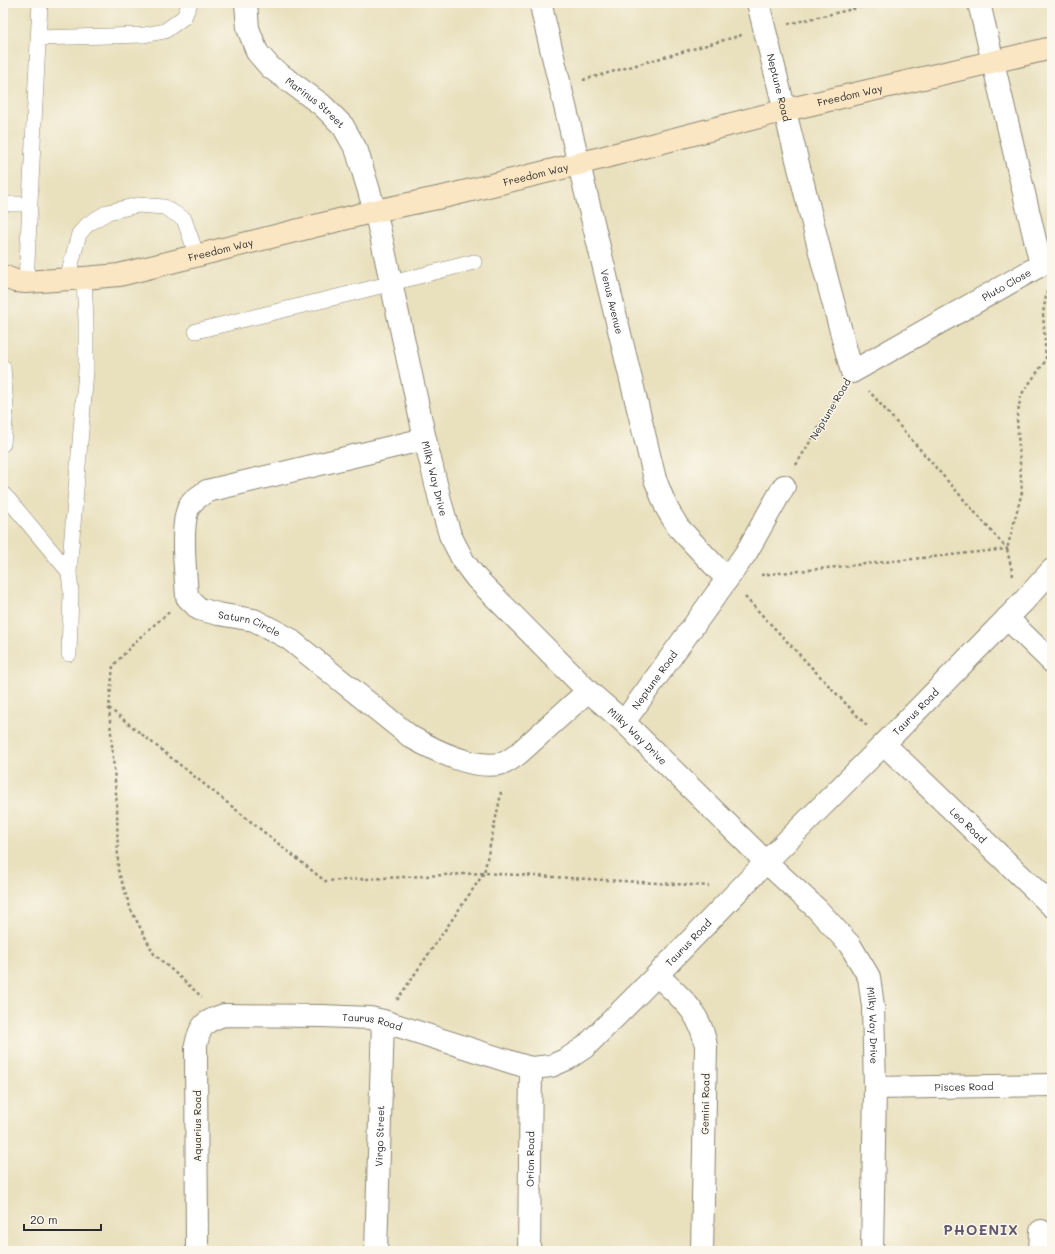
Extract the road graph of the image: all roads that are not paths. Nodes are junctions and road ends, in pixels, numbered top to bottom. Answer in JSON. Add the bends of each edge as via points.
{"nodes":[{"id":1,"x":40,"y":3,"type":"edge"},
{"id":2,"x":190,"y":3,"type":"edge"},
{"id":3,"x":246,"y":3,"type":"edge"},
{"id":4,"x":541,"y":3,"type":"edge"},
{"id":5,"x":758,"y":3,"type":"edge"},
{"id":6,"x":979,"y":3,"type":"edge"},
{"id":7,"x":38,"y":38,"type":"junction"},
{"id":8,"x":1052,"y":48,"type":"edge"},
{"id":9,"x":993,"y":62,"type":"junction"},
{"id":10,"x":786,"y":110,"type":"junction"},
{"id":11,"x":578,"y":164,"type":"junction"},
{"id":12,"x":3,"y":204,"type":"edge"},
{"id":13,"x":30,"y":204,"type":"junction"},
{"id":14,"x":375,"y":211,"type":"junction"},
{"id":15,"x":197,"y":256,"type":"junction"},
{"id":16,"x":474,"y":262,"type":"dead end"},
{"id":17,"x":75,"y":279,"type":"junction"},
{"id":18,"x":12,"y":282,"type":"edge"},
{"id":19,"x":392,"y":283,"type":"junction"},
{"id":20,"x":196,"y":331,"type":"dead end"},
{"id":21,"x":3,"y":367,"type":"edge"},
{"id":22,"x":852,"y":372,"type":"joint"},
{"id":23,"x":5,"y":408,"type":"edge"},
{"id":24,"x":4,"y":437,"type":"edge"},
{"id":25,"x":425,"y":438,"type":"junction"},
{"id":26,"x":784,"y":486,"type":"road end"},
{"id":27,"x":3,"y":494,"type":"edge"},
{"id":28,"x":1052,"y":570,"type":"edge"},
{"id":29,"x":69,"y":572,"type":"junction"},
{"id":30,"x":727,"y":579,"type":"junction"},
{"id":31,"x":1007,"y":618,"type":"junction"},
{"id":32,"x":69,"y":654,"type":"dead end"},
{"id":33,"x":1052,"y":662,"type":"edge"},
{"id":34,"x":588,"y":691,"type":"junction"},
{"id":35,"x":624,"y":722,"type":"junction"},
{"id":36,"x":884,"y":744,"type":"junction"},
{"id":37,"x":766,"y":862,"type":"junction"},
{"id":38,"x":1052,"y":906,"type":"edge"},
{"id":39,"x":657,"y":975,"type":"junction"},
{"id":40,"x":224,"y":1015,"type":"joint"},
{"id":41,"x":383,"y":1021,"type":"junction"},
{"id":42,"x":531,"y":1068,"type":"junction"},
{"id":43,"x":1052,"y":1086,"type":"edge"},
{"id":44,"x":875,"y":1088,"type":"junction"},
{"id":45,"x":198,"y":1251,"type":"edge"},
{"id":46,"x":376,"y":1251,"type":"edge"},
{"id":47,"x":529,"y":1251,"type":"edge"},
{"id":48,"x":702,"y":1251,"type":"edge"},
{"id":49,"x":872,"y":1251,"type":"edge"}],
"edges":[{"from":1,"to":7,"type":"lane"},
{"from":2,"to":7,"type":"lane","via":[[184,17],[164,31],[144,35]]},
{"from":3,"to":14,"type":"street","name":"Marinus Street","via":[[248,28],[257,52],[270,67],[322,105],[343,126],[357,151]]},
{"from":4,"to":11,"type":"street","name":"Venus Avenue"},
{"from":5,"to":10,"type":"street","name":"Neptune Road"},
{"from":6,"to":9,"type":"street"},
{"from":7,"to":13,"type":"lane"},
{"from":8,"to":9,"type":"street","name":"Freedom Way"},
{"from":9,"to":10,"type":"street","name":"Freedom Way"},
{"from":9,"to":22,"type":"street","name":"Pluto Close","via":[[1041,265]]},
{"from":10,"to":11,"type":"street","name":"Freedom Way"},
{"from":10,"to":22,"type":"street","name":"Neptune Road"},
{"from":11,"to":14,"type":"street","name":"Freedom Way"},
{"from":11,"to":30,"type":"street","name":"Venus Avenue","via":[[656,479],[666,507],[678,527]]},
{"from":12,"to":13,"type":"lane"},
{"from":13,"to":18,"type":"lane"},
{"from":14,"to":15,"type":"street","name":"Freedom Way"},
{"from":14,"to":19,"type":"street","name":"Milky Way Drive"},
{"from":15,"to":17,"type":"street","name":"Freedom Way","via":[[119,275]]},
{"from":15,"to":17,"type":"lane","via":[[184,219],[164,207],[138,205],[108,212],[88,224],[79,234]]},
{"from":16,"to":19,"type":"lane"},
{"from":17,"to":18,"type":"street","name":"Freedom Way"},
{"from":17,"to":29,"type":"lane","via":[[86,321],[86,371]]},
{"from":19,"to":20,"type":"lane"},
{"from":19,"to":25,"type":"street","name":"Milky Way Drive"},
{"from":21,"to":23,"type":"lane"},
{"from":23,"to":24,"type":"lane"},
{"from":25,"to":34,"type":"street","name":"Milky Way Drive","via":[[450,535],[464,562],[476,578]]},
{"from":25,"to":34,"type":"street","name":"Saturn Circle","via":[[207,491],[190,506],[186,517],[186,597],[200,609],[254,620],[288,638],[411,737],[459,760],[489,765],[505,762],[518,754]]},
{"from":26,"to":30,"type":"street","name":"Neptune Road","via":[[746,553]]},
{"from":27,"to":29,"type":"lane"},
{"from":28,"to":31,"type":"street","name":"Taurus Road"},
{"from":29,"to":32,"type":"lane"},
{"from":30,"to":35,"type":"street","name":"Neptune Road"},
{"from":31,"to":33,"type":"street"},
{"from":31,"to":36,"type":"street","name":"Taurus Road"},
{"from":34,"to":35,"type":"street","name":"Milky Way Drive"},
{"from":35,"to":37,"type":"street","name":"Milky Way Drive"},
{"from":36,"to":37,"type":"street","name":"Taurus Road"},
{"from":36,"to":38,"type":"street","name":"Leo Road"},
{"from":37,"to":39,"type":"street","name":"Taurus Road"},
{"from":37,"to":44,"type":"street","name":"Milky Way Drive","via":[[817,909],[850,945],[869,977],[873,1006]]},
{"from":39,"to":42,"type":"street","name":"Taurus Road","via":[[585,1047],[551,1066]]},
{"from":39,"to":48,"type":"street","name":"Gemini Road","via":[[692,1009],[699,1021],[706,1046]]},
{"from":40,"to":41,"type":"street","name":"Taurus Road","via":[[322,1016]]},
{"from":40,"to":45,"type":"street","name":"Aquarius Road","via":[[203,1024],[196,1045]]},
{"from":41,"to":42,"type":"street","name":"Taurus Road"},
{"from":41,"to":46,"type":"street","name":"Virgo Street"},
{"from":42,"to":47,"type":"street","name":"Orion Road"},
{"from":43,"to":44,"type":"street","name":"Pisces Road"},
{"from":44,"to":49,"type":"street","name":"Milky Way Drive"}]}
